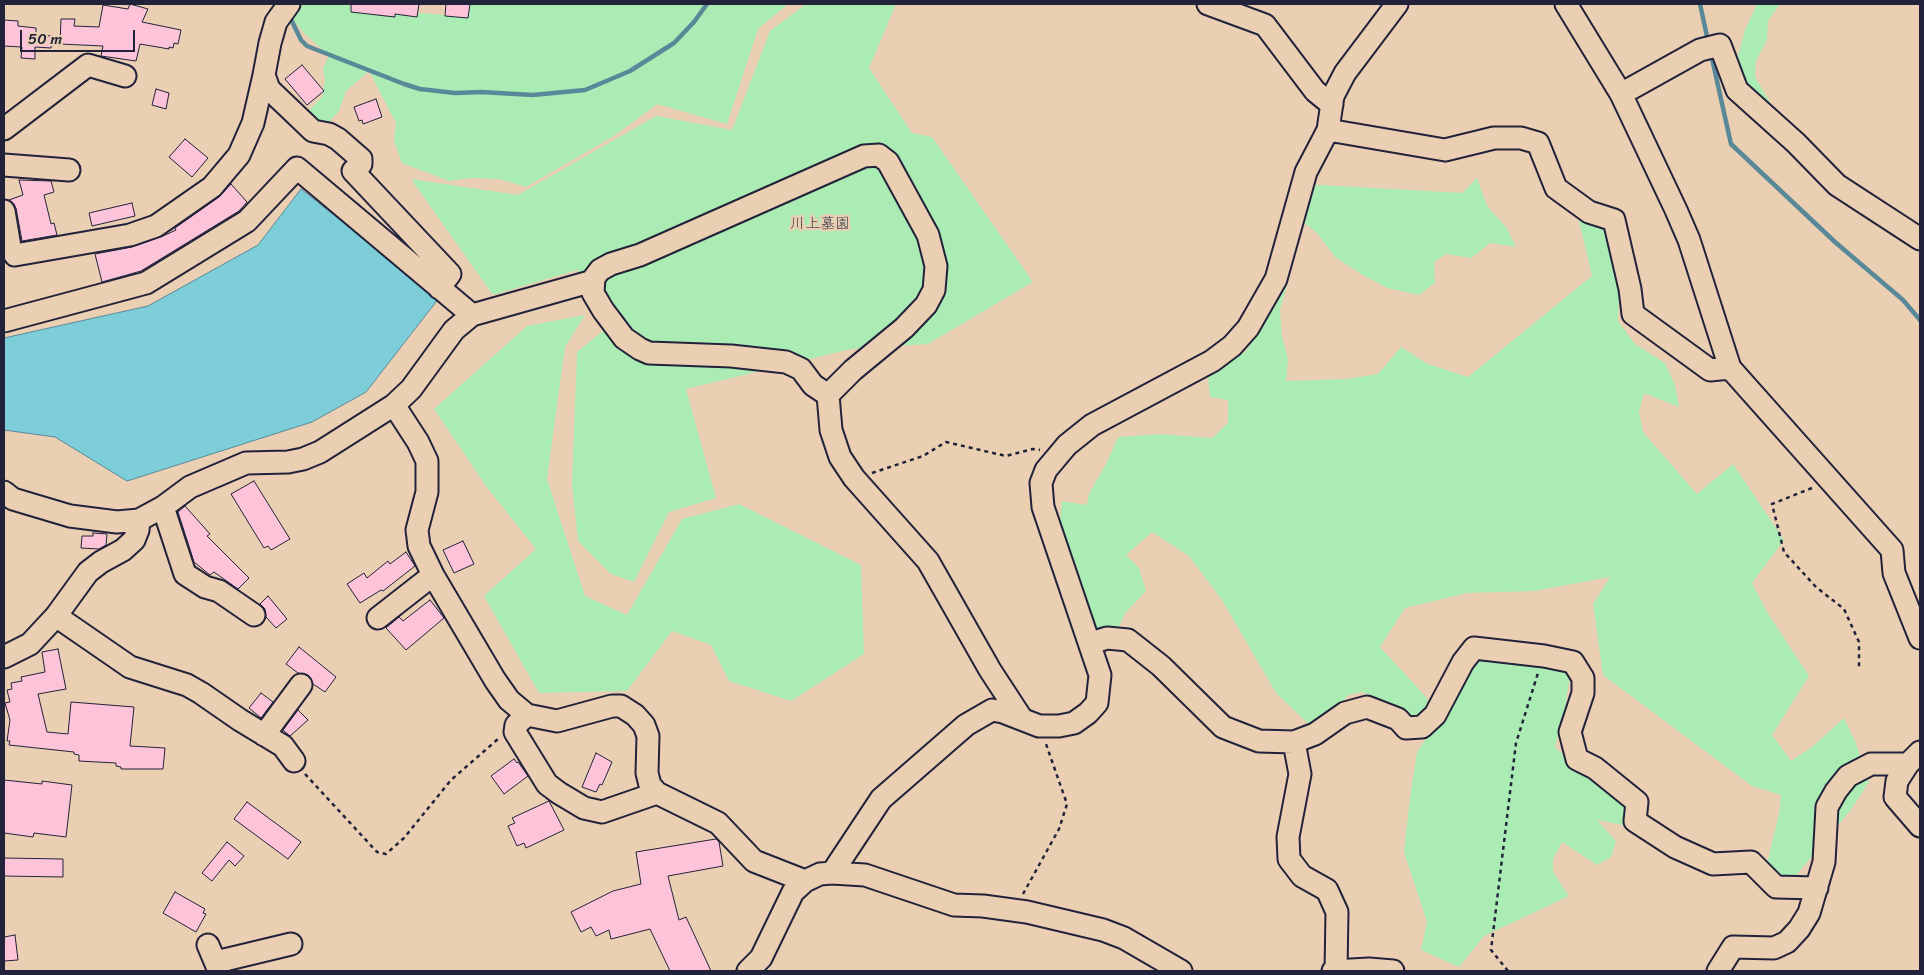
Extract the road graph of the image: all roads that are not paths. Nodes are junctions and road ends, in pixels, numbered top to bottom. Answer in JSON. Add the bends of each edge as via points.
{"nodes":[{"id":1,"x":289,"y":4,"type":"edge"},
{"id":2,"x":1208,"y":4,"type":"edge"},
{"id":3,"x":1397,"y":4,"type":"edge"},
{"id":4,"x":1566,"y":4,"type":"edge"},
{"id":5,"x":264,"y":75,"type":"junction"},
{"id":6,"x":125,"y":76,"type":"dead end"},
{"id":7,"x":1621,"y":94,"type":"junction"},
{"id":8,"x":1332,"y":104,"type":"junction"},
{"id":9,"x":4,"y":129,"type":"edge"},
{"id":10,"x":1328,"y":130,"type":"junction"},
{"id":11,"x":4,"y":165,"type":"edge"},
{"id":12,"x":70,"y":170,"type":"dead end"},
{"id":13,"x":4,"y":211,"type":"edge"},
{"id":14,"x":1920,"y":239,"type":"edge"},
{"id":15,"x":593,"y":281,"type":"junction"},
{"id":16,"x":440,"y":288,"type":"junction"},
{"id":17,"x":472,"y":315,"type":"junction"},
{"id":18,"x":4,"y":321,"type":"edge"},
{"id":19,"x":1730,"y":368,"type":"junction"},
{"id":20,"x":828,"y":395,"type":"junction"},
{"id":21,"x":394,"y":405,"type":"junction"},
{"id":22,"x":4,"y":492,"type":"edge"},
{"id":23,"x":163,"y":507,"type":"junction"},
{"id":24,"x":139,"y":520,"type":"junction"},
{"id":25,"x":433,"y":575,"type":"junction"},
{"id":26,"x":254,"y":615,"type":"dead end"},
{"id":27,"x":56,"y":616,"type":"junction"},
{"id":28,"x":378,"y":618,"type":"dead end"},
{"id":29,"x":1920,"y":638,"type":"edge"},
{"id":30,"x":1091,"y":643,"type":"junction"},
{"id":31,"x":4,"y":657,"type":"edge"},
{"id":32,"x":301,"y":685,"type":"dead end"},
{"id":33,"x":521,"y":720,"type":"junction"},
{"id":34,"x":1031,"y":722,"type":"junction"},
{"id":35,"x":264,"y":735,"type":"junction"},
{"id":36,"x":1294,"y":742,"type":"junction"},
{"id":37,"x":1914,"y":758,"type":"edge"},
{"id":38,"x":294,"y":762,"type":"road end"},
{"id":39,"x":657,"y":793,"type":"junction"},
{"id":40,"x":1920,"y":826,"type":"edge"},
{"id":41,"x":832,"y":873,"type":"junction"},
{"id":42,"x":805,"y":880,"type":"junction"},
{"id":43,"x":1817,"y":888,"type":"junction"},
{"id":44,"x":291,"y":944,"type":"dead end"},
{"id":45,"x":214,"y":959,"type":"edge"},
{"id":46,"x":760,"y":967,"type":"edge"},
{"id":47,"x":1181,"y":971,"type":"edge"},
{"id":48,"x":1335,"y":971,"type":"edge"},
{"id":49,"x":1393,"y":971,"type":"edge"},
{"id":50,"x":1718,"y":971,"type":"edge"}],
"edges":[{"from":1,"to":5,"type":"street","via":[[276,22]]},
{"from":2,"to":8,"type":"street","via":[[1265,25],[1315,91]]},
{"from":3,"to":8,"type":"street","via":[[1345,73]]},
{"from":4,"to":7,"type":"street"},
{"from":5,"to":13,"type":"street","via":[[253,123],[239,155],[212,187],[156,226],[130,235],[15,255],[10,248]]},
{"from":5,"to":16,"type":"street","via":[[269,89],[313,132],[338,139],[361,159],[361,164],[353,171],[450,274]]},
{"from":6,"to":9,"type":"street","via":[[88,66]]},
{"from":7,"to":14,"type":"street","via":[[1700,50],[1720,45],[1737,90],[1837,185]]},
{"from":7,"to":19,"type":"street","via":[[1689,240]]},
{"from":8,"to":10,"type":"street"},
{"from":10,"to":19,"type":"street","via":[[1445,150],[1494,138],[1521,138],[1538,143],[1556,188],[1589,212],[1614,220],[1633,314],[1710,370]]},
{"from":10,"to":30,"type":"street","via":[[1306,172],[1276,279],[1241,337],[1212,361],[1092,425],[1046,470],[1041,483],[1043,507]]},
{"from":11,"to":12,"type":"street"},
{"from":15,"to":17,"type":"street"},
{"from":15,"to":20,"type":"street","via":[[593,292],[603,310],[624,338],[640,350],[786,362],[802,369],[813,385]]},
{"from":15,"to":20,"type":"street","via":[[600,270],[611,264],[640,255],[864,156],[879,155],[888,162],[928,235],[936,266],[934,290],[926,305],[904,328]]},
{"from":16,"to":17,"type":"street"},
{"from":16,"to":18,"type":"street","via":[[297,168],[247,221],[146,283]]},
{"from":17,"to":21,"type":"street","via":[[454,330],[411,389]]},
{"from":19,"to":29,"type":"street","via":[[1892,550],[1894,573]]},
{"from":20,"to":34,"type":"street","via":[[833,439],[840,457],[854,478],[928,561],[990,670]]},
{"from":21,"to":23,"type":"street","via":[[320,452],[288,462],[246,464],[190,487]]},
{"from":21,"to":25,"type":"street","via":[[427,461],[427,492],[417,530],[419,546]]},
{"from":22,"to":24,"type":"street","via":[[13,499],[70,516],[117,522]]},
{"from":23,"to":24,"type":"street"},
{"from":23,"to":26,"type":"street","via":[[185,574],[205,587],[219,591]]},
{"from":24,"to":27,"type":"street","via":[[134,540],[88,572]]},
{"from":25,"to":28,"type":"street"},
{"from":25,"to":33,"type":"street"},
{"from":27,"to":31,"type":"street","via":[[30,644]]},
{"from":27,"to":35,"type":"street","via":[[130,667],[187,685]]},
{"from":30,"to":34,"type":"street","via":[[1100,675],[1097,703],[1074,723]]},
{"from":30,"to":36,"type":"street","via":[[1108,638],[1128,640],[1161,666],[1223,727],[1259,741]]},
{"from":32,"to":35,"type":"street"},
{"from":33,"to":39,"type":"street","via":[[515,732],[547,784],[584,808],[602,812]]},
{"from":33,"to":39,"type":"street","via":[[557,721],[621,706],[644,725],[648,736],[647,773],[650,785]]},
{"from":34,"to":41,"type":"street","via":[[992,710],[953,734],[881,799]]},
{"from":35,"to":38,"type":"street","via":[[284,746]]},
{"from":36,"to":43,"type":"street","via":[[1315,734],[1345,713],[1367,707],[1398,720],[1406,728],[1422,727],[1435,715],[1474,648],[1572,662],[1583,678],[1583,693],[1570,732],[1577,759],[1595,768],[1636,802],[1635,821],[1675,847],[1713,864],[1750,862],[1776,887]]},
{"from":36,"to":48,"type":"street","via":[[1300,774],[1288,837],[1289,859],[1302,876],[1327,890],[1337,912]]},
{"from":37,"to":40,"type":"street","via":[[1897,781],[1895,797]]},
{"from":37,"to":43,"type":"street","via":[[1871,764],[1848,776],[1836,791],[1827,807],[1824,862]]},
{"from":39,"to":42,"type":"street","via":[[718,824],[754,861]]},
{"from":41,"to":42,"type":"street"},
{"from":41,"to":47,"type":"street","via":[[865,875],[954,905],[1013,910],[1103,930],[1124,938]]},
{"from":42,"to":46,"type":"street","via":[[793,892]]},
{"from":43,"to":50,"type":"street","via":[[1809,913],[1787,942],[1774,948],[1733,947]]},
{"from":44,"to":45,"type":"street"},
{"from":48,"to":49,"type":"street","via":[[1369,968]]}]}
